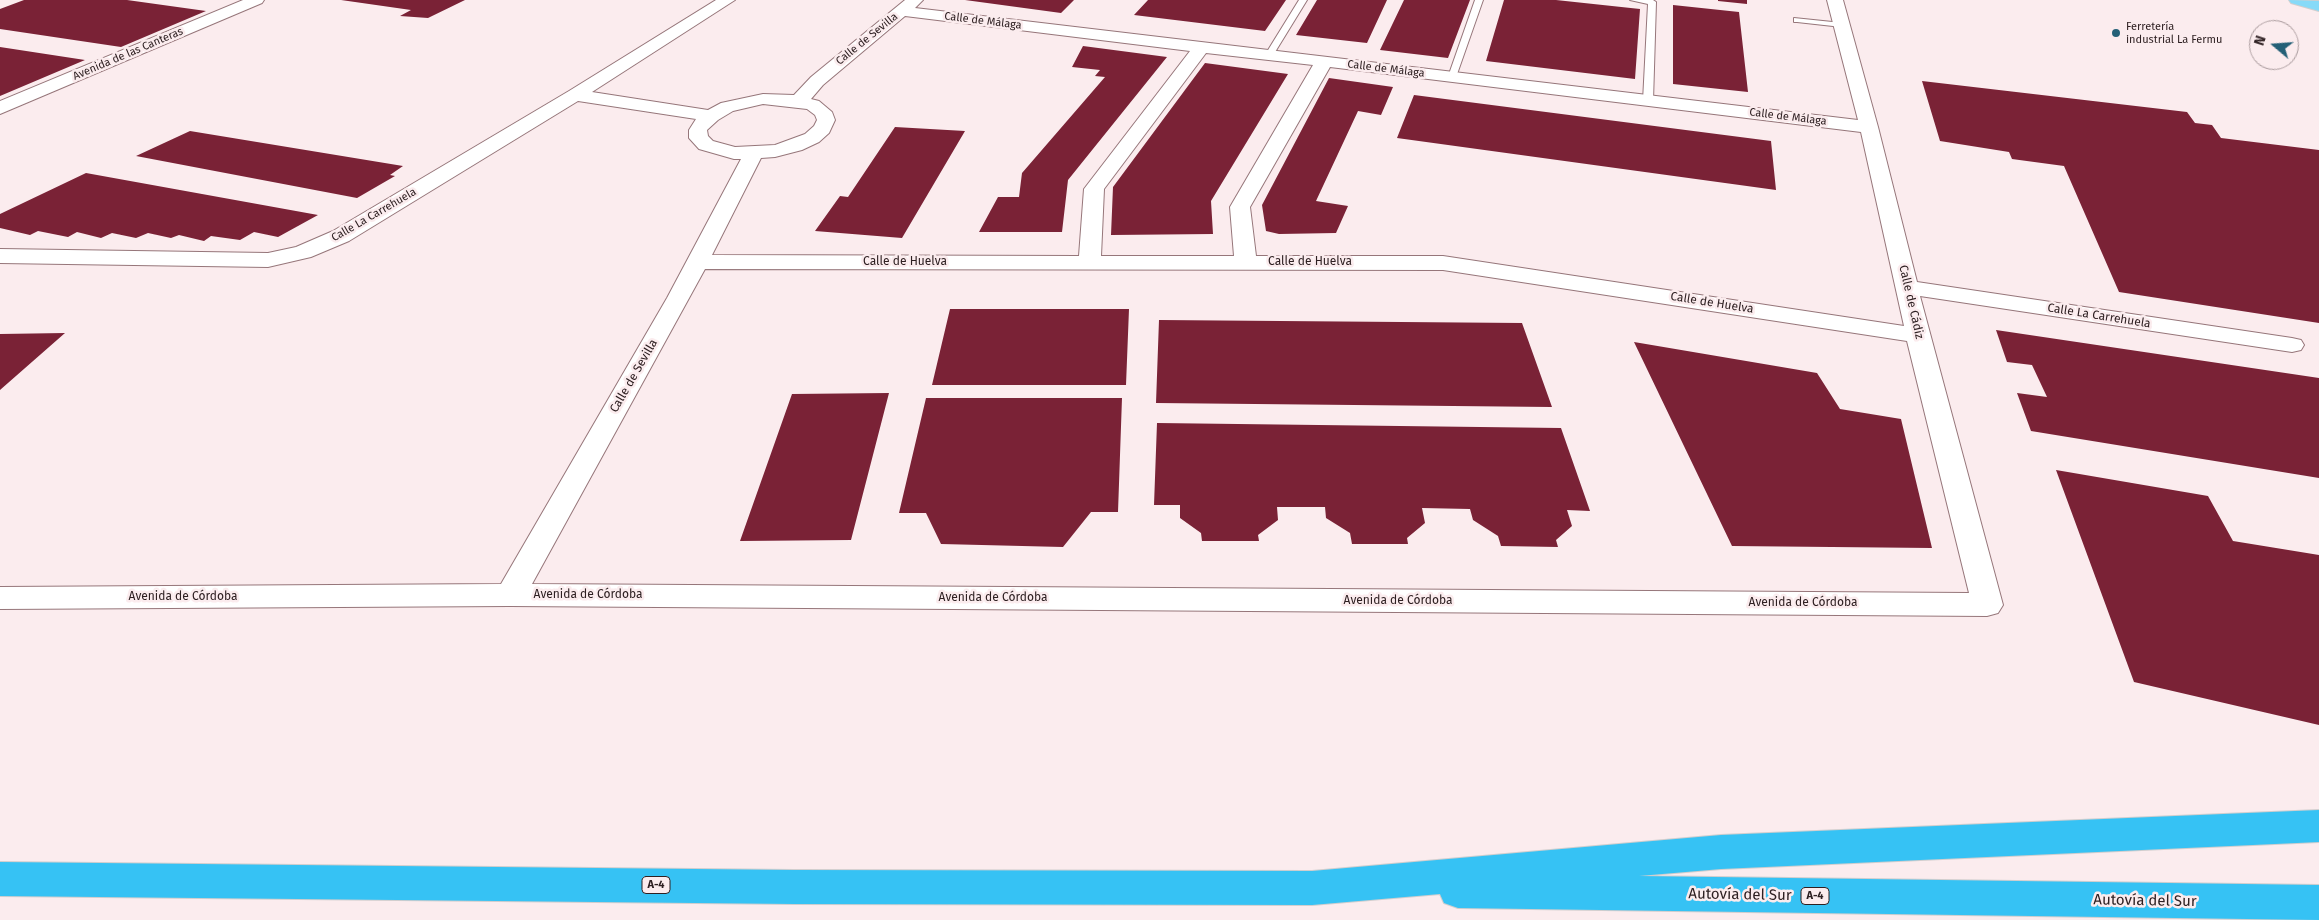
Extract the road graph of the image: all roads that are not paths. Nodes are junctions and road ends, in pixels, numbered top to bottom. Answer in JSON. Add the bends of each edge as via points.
{"nodes":[{"id":1,"x":256,"y":0,"type":"edge"},
{"id":2,"x":727,"y":0,"type":"edge"},
{"id":3,"x":1303,"y":0,"type":"edge"},
{"id":4,"x":1479,"y":0,"type":"edge"},
{"id":5,"x":1634,"y":0,"type":"edge"},
{"id":6,"x":1835,"y":0,"type":"edge"},
{"id":7,"x":2297,"y":0,"type":"edge"},
{"id":8,"x":909,"y":5,"type":"edge"},
{"id":9,"x":2319,"y":6,"type":"edge"},
{"id":10,"x":1797,"y":20,"type":"dead end"},
{"id":11,"x":1842,"y":25,"type":"junction"},
{"id":12,"x":1202,"y":47,"type":"junction"},
{"id":13,"x":1269,"y":55,"type":"junction"},
{"id":14,"x":1324,"y":62,"type":"junction"},
{"id":15,"x":1452,"y":77,"type":"junction"},
{"id":16,"x":575,"y":95,"type":"junction"},
{"id":17,"x":798,"y":101,"type":"junction"},
{"id":18,"x":1648,"y":101,"type":"junction"},
{"id":19,"x":0,"y":108,"type":"edge"},
{"id":20,"x":711,"y":116,"type":"junction"},
{"id":21,"x":1869,"y":127,"type":"junction"},
{"id":22,"x":753,"y":154,"type":"junction"},
{"id":23,"x":0,"y":256,"type":"edge"},
{"id":24,"x":696,"y":262,"type":"junction"},
{"id":25,"x":1090,"y":262,"type":"junction"},
{"id":26,"x":1246,"y":262,"type":"junction"},
{"id":27,"x":1907,"y":287,"type":"junction"},
{"id":28,"x":1918,"y":335,"type":"junction"},
{"id":29,"x":2292,"y":345,"type":"dead end"},
{"id":30,"x":510,"y":595,"type":"junction"},
{"id":31,"x":0,"y":598,"type":"edge"},
{"id":32,"x":1987,"y":605,"type":"joint"},
{"id":33,"x":2319,"y":826,"type":"edge"},
{"id":34,"x":0,"y":879,"type":"edge"},
{"id":35,"x":1312,"y":888,"type":"junction"},
{"id":36,"x":2319,"y":903,"type":"edge"}],
"edges":[{"from":1,"to":19,"type":"street","name":"Avenida de las Canteras"},
{"from":2,"to":16,"type":"street","name":"Calle La Carrehuela"},
{"from":3,"to":13,"type":"lane"},
{"from":4,"to":15,"type":"lane"},
{"from":5,"to":18,"type":"lane","via":[[1652,2]]},
{"from":6,"to":11,"type":"street","name":"Calle de Cádiz"},
{"from":7,"to":9,"type":"main road"},
{"from":8,"to":12,"type":"street","name":"Calle de Málaga"},
{"from":8,"to":17,"type":"street","name":"Calle de Sevilla","via":[[817,81]]},
{"from":10,"to":11,"type":"lane"},
{"from":11,"to":21,"type":"street","name":"Calle de Cádiz"},
{"from":12,"to":13,"type":"street","name":"Calle de Málaga"},
{"from":12,"to":25,"type":"street","via":[[1094,189]]},
{"from":13,"to":14,"type":"street","name":"Calle de Málaga"},
{"from":14,"to":15,"type":"street","name":"Calle de Málaga"},
{"from":14,"to":26,"type":"street","via":[[1240,206]]},
{"from":15,"to":18,"type":"street","name":"Calle de Málaga"},
{"from":16,"to":20,"type":"street"},
{"from":16,"to":23,"type":"street","name":"Calle La Carrehuela","via":[[341,236],[303,252],[268,260]]},
{"from":17,"to":20,"type":"street","via":[[763,99],[745,102]]},
{"from":17,"to":22,"type":"street","via":[[823,112],[826,120],[822,129],[795,146]]},
{"from":18,"to":21,"type":"street","name":"Calle de Málaga"},
{"from":20,"to":22,"type":"street","via":[[698,130],[699,138],[706,145],[734,153]]},
{"from":21,"to":27,"type":"street","name":"Calle de Cádiz"},
{"from":22,"to":24,"type":"street","name":"Calle de Sevilla"},
{"from":24,"to":25,"type":"street","name":"Calle de Huelva"},
{"from":24,"to":30,"type":"street","name":"Calle de Sevilla","via":[[679,298]]},
{"from":25,"to":26,"type":"street","name":"Calle de Huelva"},
{"from":26,"to":28,"type":"street","name":"Calle de Huelva","via":[[1443,262]]},
{"from":27,"to":28,"type":"street","name":"Calle de Cádiz"},
{"from":27,"to":29,"type":"street","name":"Calle La Carrehuela"},
{"from":28,"to":32,"type":"street","name":"Calle de Cádiz"},
{"from":30,"to":31,"type":"street","name":"Avenida de Córdoba"},
{"from":30,"to":32,"type":"street","name":"Avenida de Córdoba"},
{"from":33,"to":35,"type":"highway","via":[[1721,852]]},
{"from":34,"to":35,"type":"highway","number":"A-4","via":[[794,887]]},
{"from":35,"to":36,"type":"highway","name":"Autovía del Sur","number":"A-4"}]}
